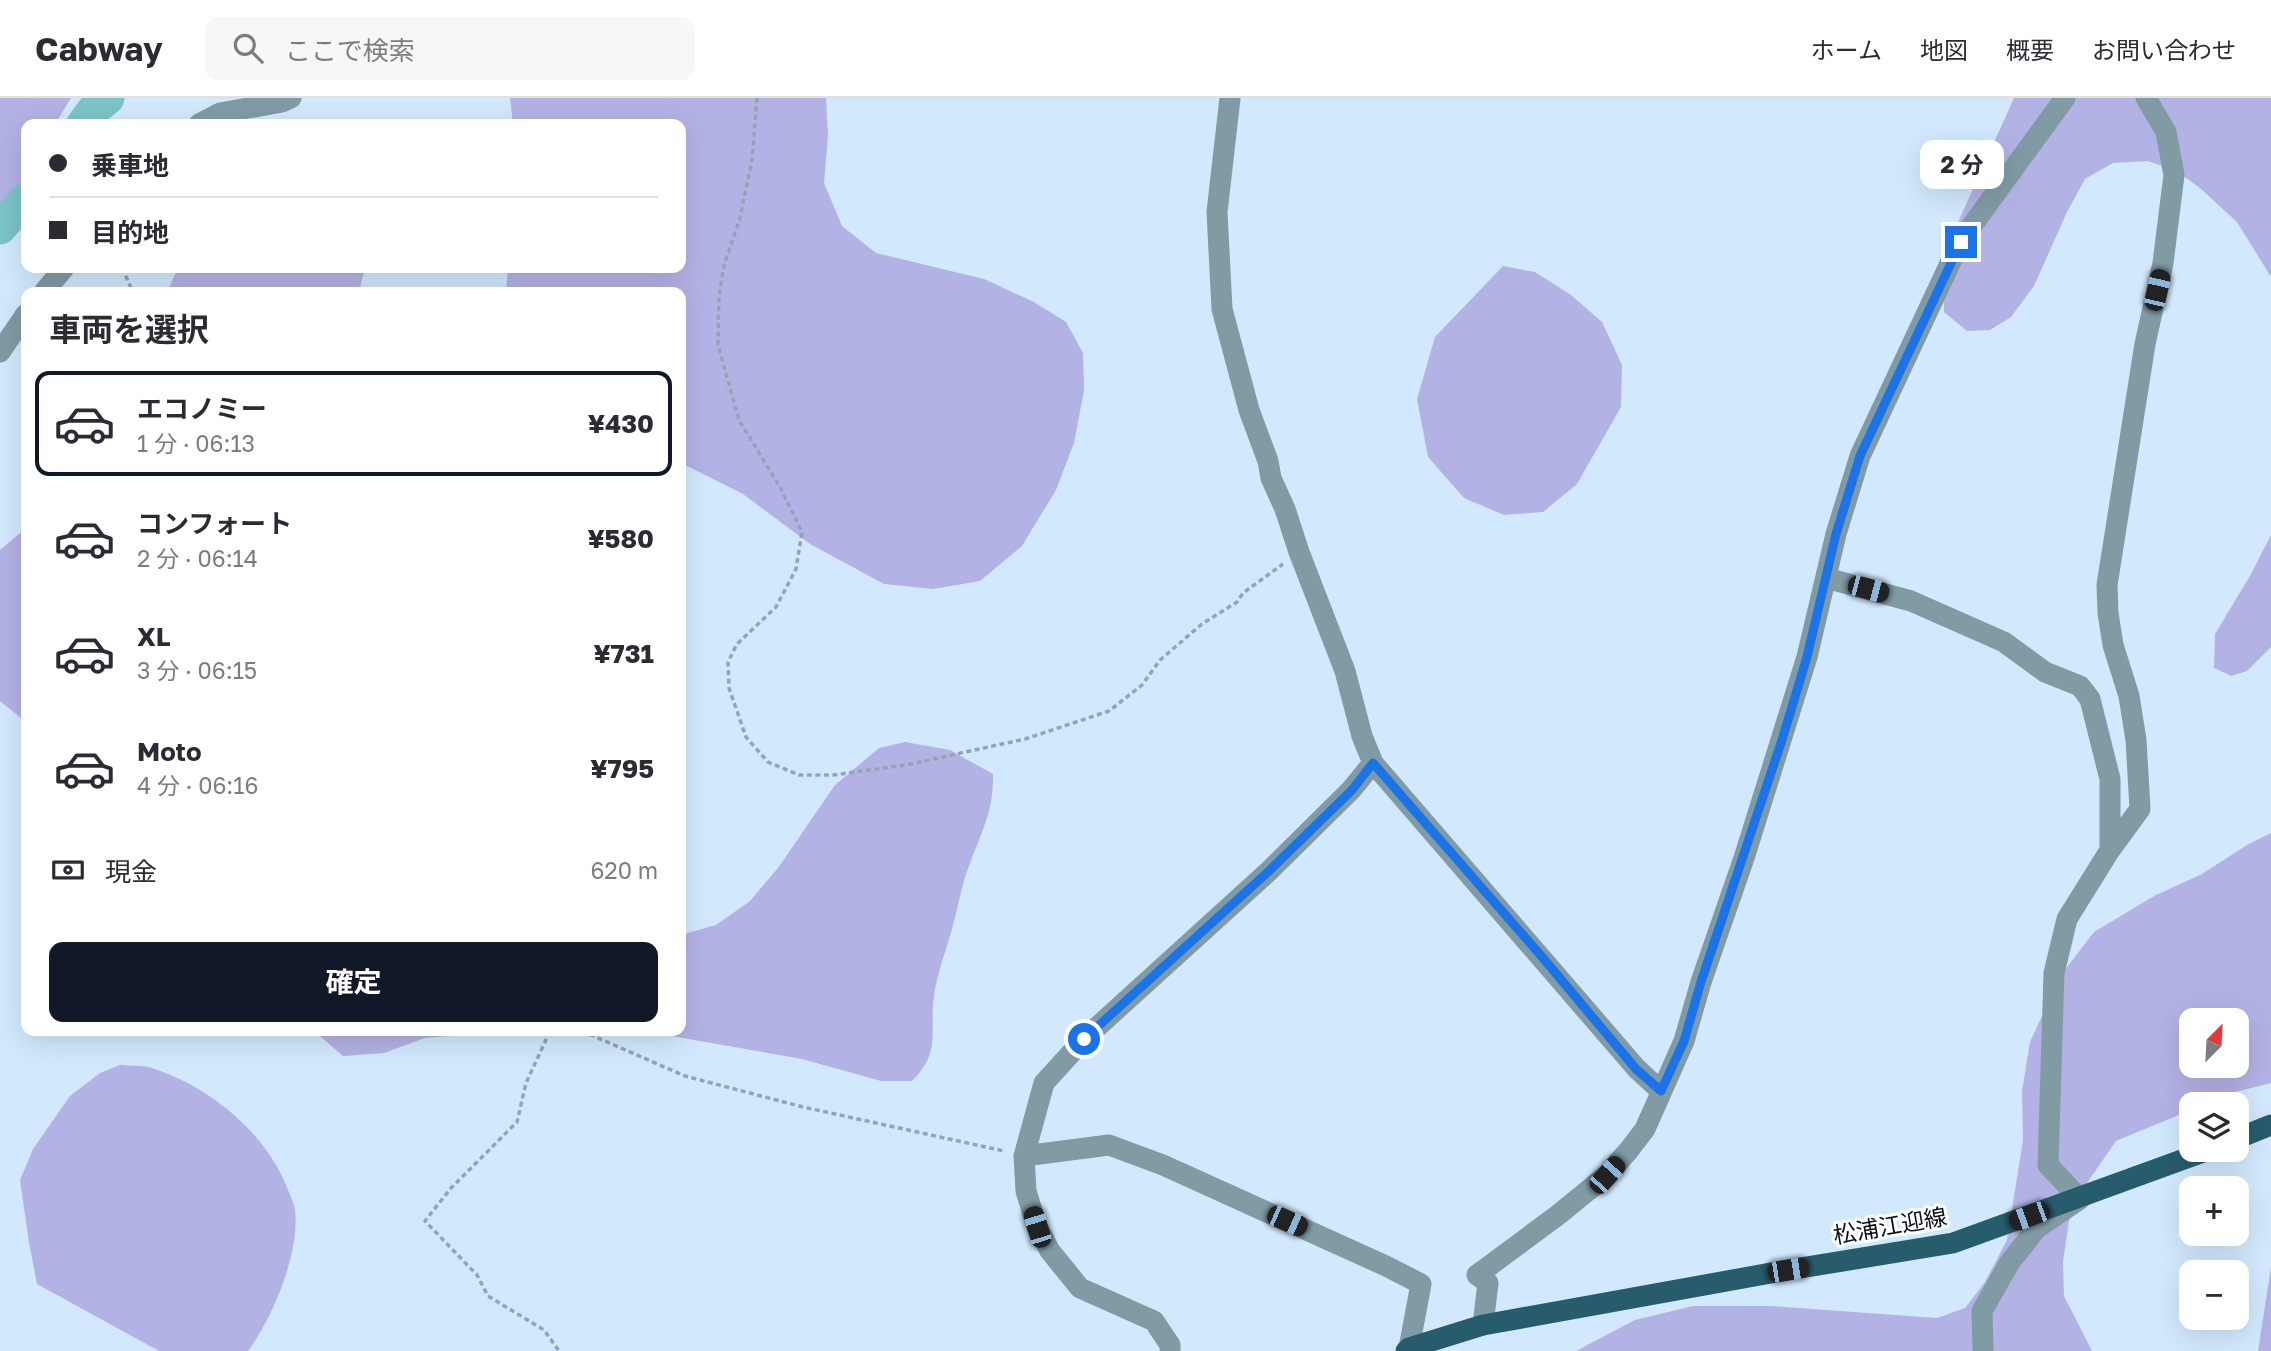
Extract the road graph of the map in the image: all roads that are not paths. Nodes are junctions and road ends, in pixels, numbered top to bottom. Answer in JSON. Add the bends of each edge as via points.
{"nodes":[{"id":1,"x":291,"y":98,"type":"edge"},
{"id":2,"x":1230,"y":98,"type":"edge"},
{"id":3,"x":2065,"y":98,"type":"edge"},
{"id":4,"x":2146,"y":98,"type":"edge"},
{"id":5,"x":209,"y":119,"type":"edge"},
{"id":6,"x":60,"y":273,"type":"edge"},
{"id":7,"x":48,"y":287,"type":"edge"},
{"id":8,"x":21,"y":321,"type":"edge"},
{"id":9,"x":0,"y":352,"type":"edge"},
{"id":10,"x":1826,"y":578,"type":"junction"},
{"id":11,"x":1373,"y":763,"type":"junction"},
{"id":12,"x":2110,"y":850,"type":"junction"},
{"id":13,"x":1661,"y":1091,"type":"junction"},
{"id":14,"x":2271,"y":1125,"type":"edge"},
{"id":15,"x":2249,"y":1134,"type":"edge"},
{"id":16,"x":1024,"y":1156,"type":"junction"},
{"id":17,"x":2179,"y":1161,"type":"edge"},
{"id":18,"x":2080,"y":1199,"type":"junction"},
{"id":19,"x":1483,"y":1325,"type":"junction"},
{"id":20,"x":1408,"y":1349,"type":"edge"},
{"id":21,"x":1170,"y":1351,"type":"edge"},
{"id":22,"x":1983,"y":1351,"type":"edge"}],
"edges":[{"from":1,"to":5,"type":"street"},
{"from":2,"to":11,"type":"street","via":[[1217,212],[1222,309],[1270,478],[1345,671]]},
{"from":3,"to":10,"type":"street","via":[[1961,242],[1860,456]]},
{"from":4,"to":12,"type":"street","via":[[2166,131],[2174,175],[2107,586],[2113,645],[2129,696],[2136,740],[2140,809]]},
{"from":6,"to":7,"type":"street"},
{"from":8,"to":9,"type":"street"},
{"from":10,"to":12,"type":"street","via":[[1911,601],[2004,642],[2045,672],[2080,686],[2090,699],[2110,779]]},
{"from":10,"to":13,"type":"street","via":[[1807,657],[1744,858],[1684,1041]]},
{"from":11,"to":13,"type":"street","via":[[1636,1069]]},
{"from":11,"to":16,"type":"street","via":[[1352,790],[1269,871],[1084,1039],[1044,1083]]},
{"from":12,"to":18,"type":"street","via":[[2067,919],[2054,973],[2048,1165]]},
{"from":13,"to":19,"type":"street","via":[[1645,1129],[1607,1175],[1477,1275],[1488,1283]]},
{"from":14,"to":15,"type":"main road"},
{"from":16,"to":20,"type":"street","via":[[1109,1145],[1387,1266],[1422,1284]]},
{"from":16,"to":21,"type":"street","via":[[1026,1191],[1050,1251],[1080,1288],[1154,1321]]},
{"from":17,"to":18,"type":"main road","name":"松浦江迎線"},
{"from":18,"to":19,"type":"main road","name":"松浦江迎線","via":[[1954,1243]]},
{"from":18,"to":22,"type":"street","via":[[2037,1228],[2010,1262],[1982,1311]]},
{"from":19,"to":20,"type":"main road","name":"松浦江迎線"}]}
